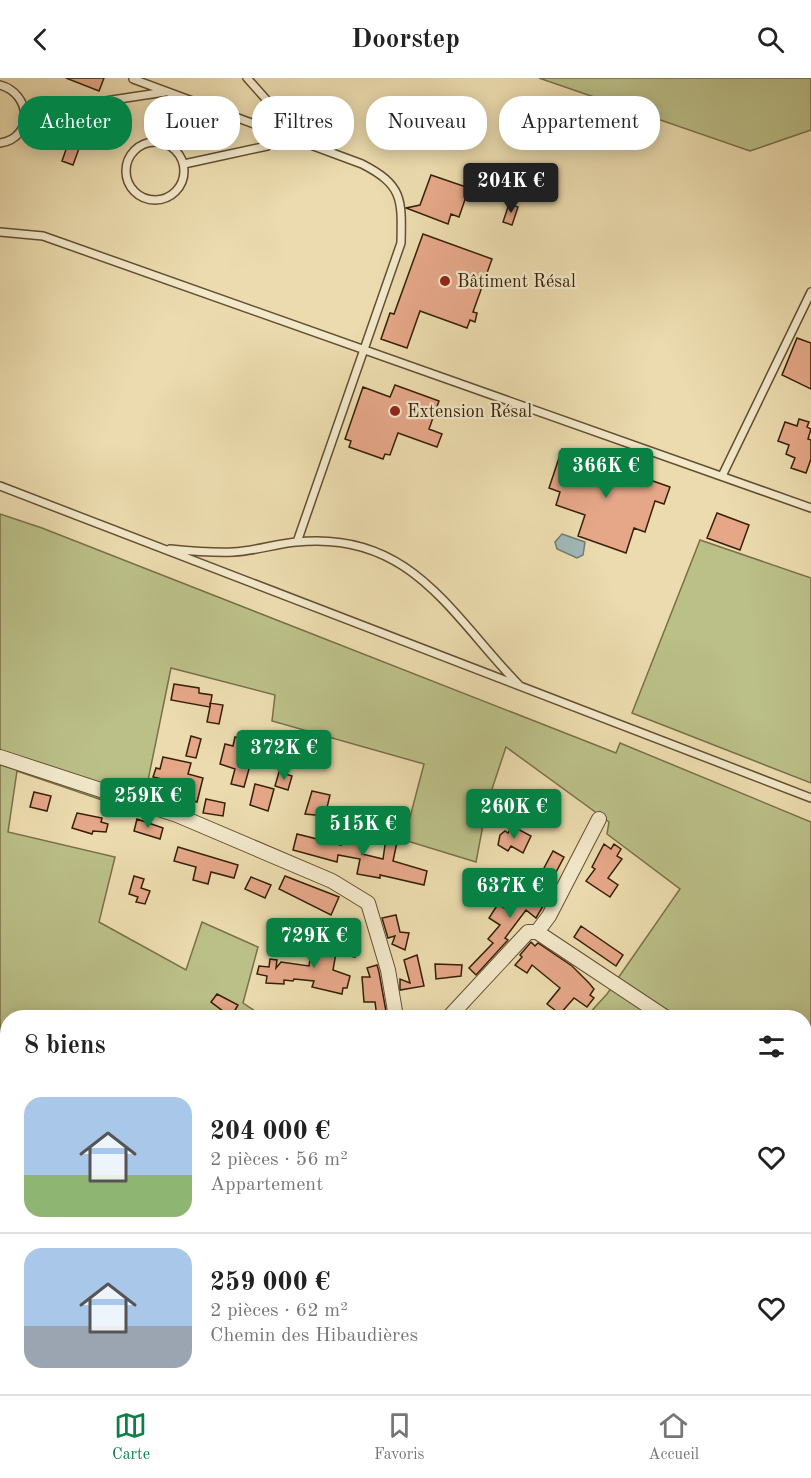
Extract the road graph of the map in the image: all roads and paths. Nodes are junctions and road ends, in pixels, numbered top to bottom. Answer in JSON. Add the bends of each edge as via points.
{"nodes":[{"id":1,"x":247,"y":78,"type":"edge"},
{"id":2,"x":133,"y":79,"type":"edge"},
{"id":3,"x":0,"y":85,"type":"edge"},
{"id":4,"x":167,"y":92,"type":"junction"},
{"id":5,"x":18,"y":96,"type":"edge"},
{"id":6,"x":263,"y":96,"type":"edge"},
{"id":7,"x":132,"y":97,"type":"edge"},
{"id":8,"x":252,"y":122,"type":"edge"},
{"id":9,"x":18,"y":134,"type":"edge"},
{"id":10,"x":0,"y":143,"type":"edge"},
{"id":11,"x":252,"y":149,"type":"edge"},
{"id":12,"x":326,"y":150,"type":"edge"},
{"id":13,"x":183,"y":164,"type":"junction"},
{"id":14,"x":0,"y":232,"type":"edge"},
{"id":15,"x":811,"y":292,"type":"edge"},
{"id":16,"x":365,"y":351,"type":"junction"},
{"id":17,"x":722,"y":476,"type":"junction"},
{"id":18,"x":0,"y":486,"type":"edge"},
{"id":19,"x":811,"y":508,"type":"edge"},
{"id":20,"x":297,"y":542,"type":"junction"},
{"id":21,"x":162,"y":549,"type":"junction"},
{"id":22,"x":521,"y":686,"type":"junction"},
{"id":23,"x":0,"y":757,"type":"edge"},
{"id":24,"x":811,"y":798,"type":"edge"},
{"id":25,"x":600,"y":819,"type":"dead end"},
{"id":26,"x":537,"y":932,"type":"junction"},
{"id":27,"x":395,"y":1010,"type":"edge"},
{"id":28,"x":456,"y":1010,"type":"edge"},
{"id":29,"x":654,"y":1010,"type":"edge"}],
"edges":[{"from":1,"to":6,"type":"lane"},
{"from":2,"to":4,"type":"lane"},
{"from":3,"to":5,"type":"lane"},
{"from":4,"to":7,"type":"lane"},
{"from":4,"to":8,"type":"lane"},
{"from":9,"to":10,"type":"lane"},
{"from":11,"to":13,"type":"lane"},
{"from":12,"to":16,"type":"lane","via":[[386,176],[395,188],[402,215],[401,243]]},
{"from":13,"to":13,"type":"lane","via":[[182,184],[168,198],[148,200],[126,181],[131,153],[146,142],[156,141],[173,148]]},
{"from":14,"to":16,"type":"lane","via":[[43,236]]},
{"from":15,"to":17,"type":"lane"},
{"from":16,"to":17,"type":"lane"},
{"from":16,"to":20,"type":"lane"},
{"from":17,"to":19,"type":"lane"},
{"from":18,"to":21,"type":"lane"},
{"from":20,"to":21,"type":"lane","via":[[235,552]]},
{"from":20,"to":22,"type":"lane","via":[[363,548],[406,567],[446,600],[486,651]]},
{"from":21,"to":22,"type":"lane"},
{"from":22,"to":24,"type":"lane"},
{"from":23,"to":27,"type":"street","via":[[177,815],[332,881],[368,903],[388,970]]},
{"from":25,"to":26,"type":"street"},
{"from":26,"to":28,"type":"street","via":[[528,932]]},
{"from":26,"to":29,"type":"street"}]}
